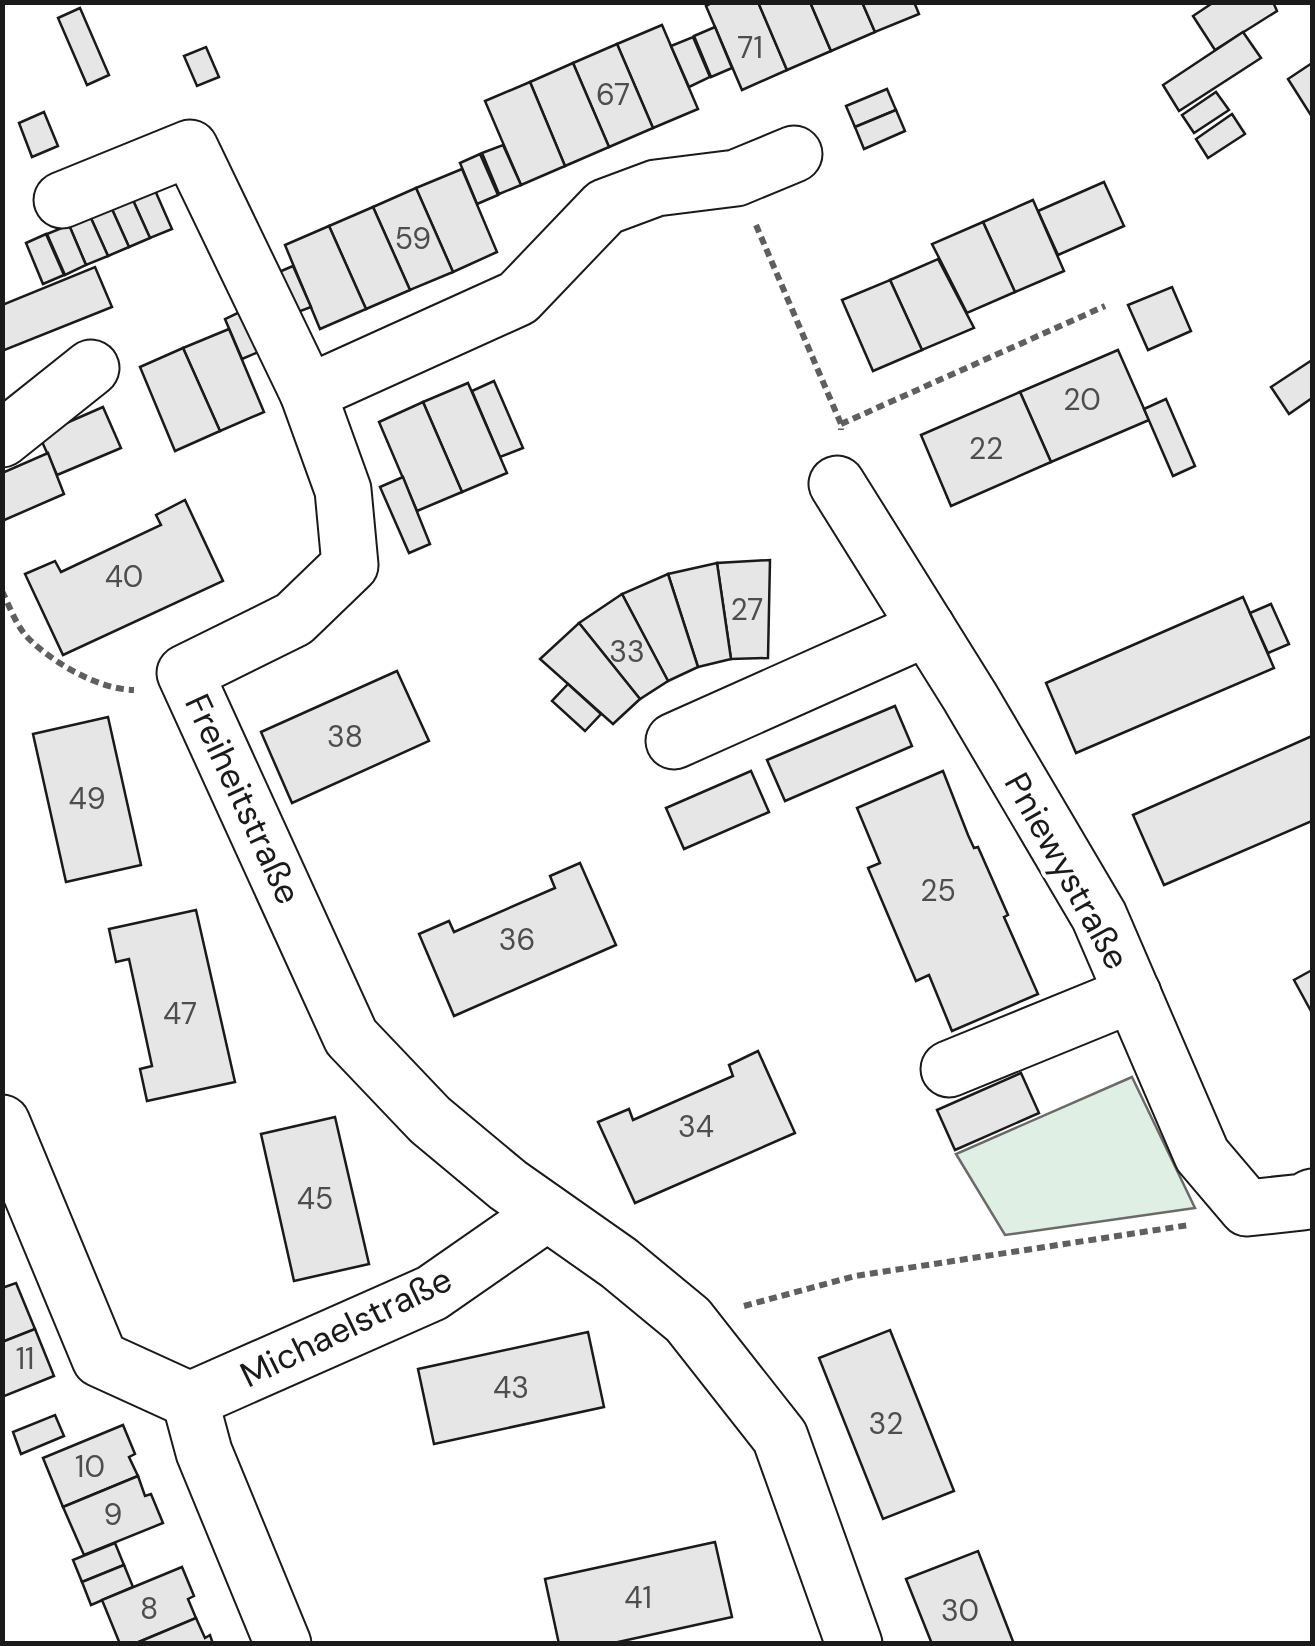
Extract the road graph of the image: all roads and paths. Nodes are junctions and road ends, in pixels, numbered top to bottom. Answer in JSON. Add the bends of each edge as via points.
{"nodes":[{"id":1,"x":794,"y":154,"type":"dead end"},
{"id":2,"x":736,"y":178,"type":"junction"},
{"id":3,"x":62,"y":200,"type":"dead end"},
{"id":4,"x":1105,"y":306,"type":"dead end"},
{"id":5,"x":91,"y":368,"type":"dead end"},
{"id":6,"x":308,"y":393,"type":"junction"},
{"id":7,"x":841,"y":424,"type":"junction"},
{"id":8,"x":2,"y":439,"type":"edge"},
{"id":9,"x":837,"y":484,"type":"joint"},
{"id":10,"x":2,"y":591,"type":"edge"},
{"id":11,"x":927,"y":628,"type":"junction"},
{"id":12,"x":185,"y":673,"type":"junction"},
{"id":13,"x":674,"y":741,"type":"dead end"},
{"id":14,"x":1132,"y":994,"type":"junction"},
{"id":15,"x":949,"y":1068,"type":"dead end"},
{"id":16,"x":2,"y":1123,"type":"edge"},
{"id":17,"x":1312,"y":1197,"type":"edge"},
{"id":18,"x":1247,"y":1208,"type":"junction"},
{"id":19,"x":547,"y":1213,"type":"junction"},
{"id":20,"x":688,"y":1320,"type":"junction"},
{"id":21,"x":190,"y":1400,"type":"junction"},
{"id":22,"x":283,"y":1644,"type":"edge"},
{"id":23,"x":854,"y":1644,"type":"edge"}],
"edges":[{"from":1,"to":2,"type":"street"},
{"from":2,"to":6,"type":"street","via":[[656,188],[605,208],[518,298]]},
{"from":2,"to":7,"type":"path"},
{"from":3,"to":6,"type":"street","via":[[190,148]]},
{"from":4,"to":7,"type":"path"},
{"from":5,"to":8,"type":"street"},
{"from":6,"to":12,"type":"street","name":"Freiheitstraße","via":[[344,490],[350,565],[294,619]]},
{"from":7,"to":9,"type":"path"},
{"from":9,"to":11,"type":"street","name":"Pniewystraße"},
{"from":10,"to":12,"type":"path","via":[[27,637],[92,679],[120,690],[146,690]]},
{"from":11,"to":13,"type":"street"},
{"from":11,"to":14,"type":"street","name":"Pniewystraße","via":[[1099,916]]},
{"from":12,"to":19,"type":"street","name":"Freiheitstraße","via":[[351,1037],[430,1120]]},
{"from":14,"to":15,"type":"street"},
{"from":14,"to":18,"type":"street","name":"Pniewystraße","via":[[1202,1155]]},
{"from":16,"to":21,"type":"street","via":[[100,1359]]},
{"from":17,"to":18,"type":"street"},
{"from":18,"to":20,"type":"path","via":[[1222,1220],[854,1276]]},
{"from":19,"to":20,"type":"street","name":"Freiheitstraße"},
{"from":19,"to":21,"type":"street","name":"Michaelstraße","via":[[432,1293]]},
{"from":20,"to":23,"type":"street","name":"Freiheitstraße","via":[[780,1437]]},
{"from":21,"to":22,"type":"street","via":[[204,1452]]}]}
